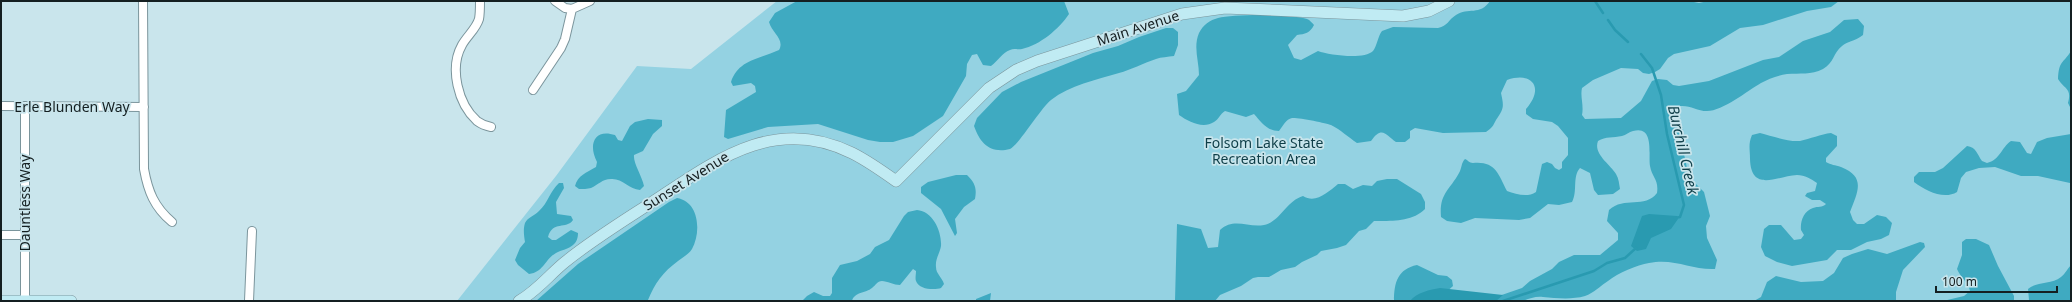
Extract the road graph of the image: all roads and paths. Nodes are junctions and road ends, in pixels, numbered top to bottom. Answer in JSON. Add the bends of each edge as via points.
{"nodes":[{"id":1,"x":143,"y":1,"type":"edge"},
{"id":2,"x":480,"y":1,"type":"edge"},
{"id":3,"x":555,"y":1,"type":"edge"},
{"id":4,"x":590,"y":1,"type":"edge"},
{"id":5,"x":1449,"y":1,"type":"edge"},
{"id":6,"x":572,"y":10,"type":"junction"},
{"id":7,"x":533,"y":90,"type":"dead end"},
{"id":8,"x":1,"y":106,"type":"edge"},
{"id":9,"x":25,"y":106,"type":"junction"},
{"id":10,"x":144,"y":107,"type":"junction"},
{"id":11,"x":491,"y":127,"type":"dead end"},
{"id":12,"x":896,"y":181,"type":"joint"},
{"id":13,"x":172,"y":222,"type":"dead end"},
{"id":14,"x":252,"y":231,"type":"dead end"},
{"id":15,"x":1,"y":235,"type":"edge"},
{"id":16,"x":25,"y":235,"type":"junction"},
{"id":17,"x":1,"y":301,"type":"edge"},
{"id":18,"x":25,"y":301,"type":"edge"},
{"id":19,"x":71,"y":301,"type":"edge"},
{"id":20,"x":249,"y":301,"type":"edge"},
{"id":21,"x":519,"y":301,"type":"edge"}],
"edges":[{"from":1,"to":10,"type":"street"},
{"from":2,"to":11,"type":"street","via":[[477,24],[462,45],[458,56],[458,88],[473,117]]},
{"from":3,"to":6,"type":"street","via":[[560,6]]},
{"from":4,"to":6,"type":"street"},
{"from":5,"to":12,"type":"street","name":"Main Avenue","via":[[1429,11],[1403,16],[1225,8],[1182,14],[1128,30],[1037,61],[999,81]]},
{"from":6,"to":7,"type":"street","via":[[561,48]]},
{"from":8,"to":9,"type":"street","name":"Erle Blunden Way"},
{"from":9,"to":10,"type":"street","name":"Erle Blunden Way"},
{"from":9,"to":16,"type":"street","name":"Dauntless Way"},
{"from":10,"to":13,"type":"street","via":[[143,161],[146,184],[158,208]]},
{"from":12,"to":21,"type":"street","name":"Sunset Avenue","via":[[853,154],[828,144],[787,138],[743,148],[713,162],[614,227],[566,261]]},
{"from":14,"to":20,"type":"street"},
{"from":15,"to":16,"type":"street"},
{"from":16,"to":18,"type":"street","name":"Dauntless Way"},
{"from":17,"to":18,"type":"street"},
{"from":18,"to":19,"type":"street"}]}
